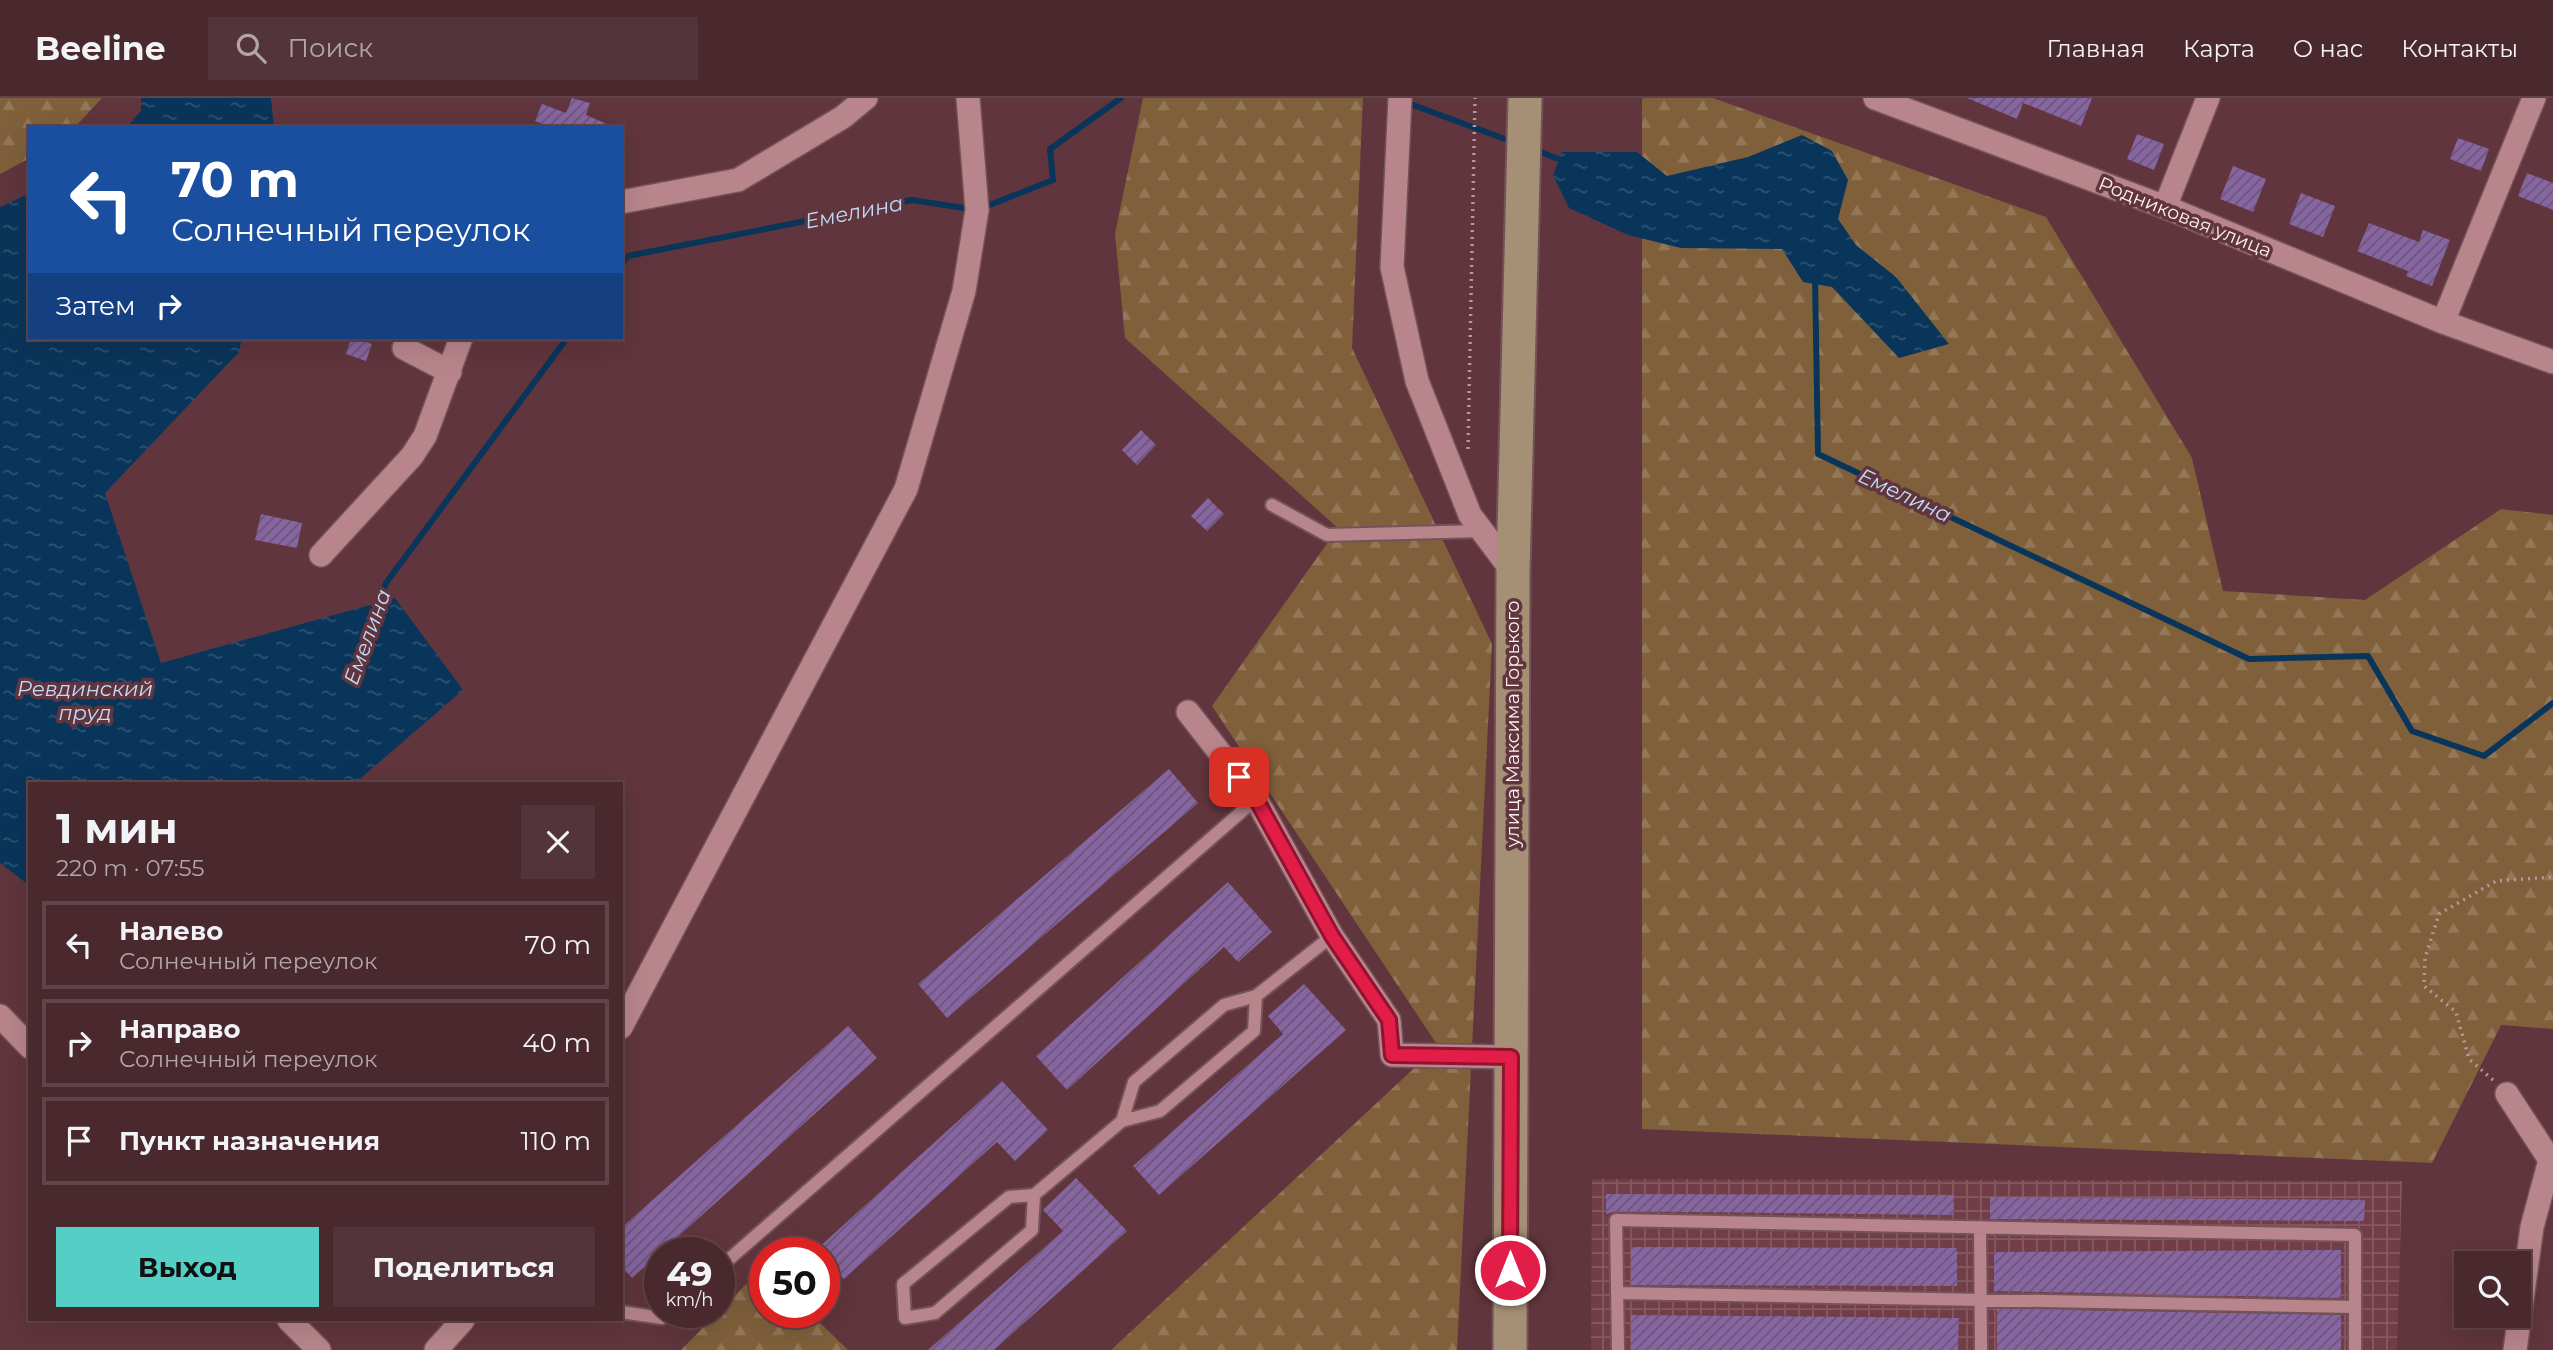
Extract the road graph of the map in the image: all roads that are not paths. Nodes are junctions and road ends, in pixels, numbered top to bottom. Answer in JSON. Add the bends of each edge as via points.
{"nodes":[{"id":1,"x":866,"y":98,"type":"edge"},
{"id":2,"x":968,"y":98,"type":"edge"},
{"id":3,"x":1400,"y":98,"type":"edge"},
{"id":4,"x":1525,"y":98,"type":"edge"},
{"id":5,"x":1875,"y":98,"type":"edge"},
{"id":6,"x":2208,"y":98,"type":"edge"},
{"id":7,"x":2534,"y":98,"type":"edge"},
{"id":8,"x":1928,"y":107,"type":"edge"},
{"id":9,"x":623,"y":200,"type":"edge"},
{"id":10,"x":2165,"y":207,"type":"junction"},
{"id":11,"x":2443,"y":323,"type":"junction"},
{"id":12,"x":460,"y":340,"type":"edge"},
{"id":13,"x":404,"y":348,"type":"dead end"},
{"id":14,"x":2553,"y":362,"type":"edge"},
{"id":15,"x":450,"y":372,"type":"junction"},
{"id":16,"x":1272,"y":505,"type":"dead end"},
{"id":17,"x":1482,"y":531,"type":"junction"},
{"id":18,"x":321,"y":555,"type":"dead end"},
{"id":19,"x":1513,"y":572,"type":"junction"},
{"id":20,"x":1188,"y":712,"type":"dead end"},
{"id":21,"x":1256,"y":799,"type":"junction"},
{"id":22,"x":1332,"y":936,"type":"junction"},
{"id":23,"x":1256,"y":996,"type":"junction"},
{"id":24,"x":0,"y":1016,"type":"edge"},
{"id":25,"x":623,"y":1023,"type":"edge"},
{"id":26,"x":28,"y":1046,"type":"edge"},
{"id":27,"x":1511,"y":1057,"type":"junction"},
{"id":28,"x":2508,"y":1094,"type":"road end"},
{"id":29,"x":1122,"y":1121,"type":"junction"},
{"id":30,"x":1034,"y":1195,"type":"junction"},
{"id":31,"x":1980,"y":1227,"type":"junction"},
{"id":32,"x":735,"y":1254,"type":"edge"},
{"id":33,"x":1617,"y":1293,"type":"junction"},
{"id":34,"x":1980,"y":1299,"type":"junction"},
{"id":35,"x":2355,"y":1307,"type":"junction"},
{"id":36,"x":623,"y":1312,"type":"edge"},
{"id":37,"x":644,"y":1315,"type":"edge"},
{"id":38,"x":290,"y":1321,"type":"edge"},
{"id":39,"x":462,"y":1321,"type":"edge"},
{"id":40,"x":319,"y":1350,"type":"edge"},
{"id":41,"x":436,"y":1350,"type":"edge"},
{"id":42,"x":1510,"y":1350,"type":"edge"},
{"id":43,"x":1618,"y":1350,"type":"edge"},
{"id":44,"x":1981,"y":1350,"type":"edge"},
{"id":45,"x":2355,"y":1350,"type":"edge"},
{"id":46,"x":2515,"y":1350,"type":"edge"}],
"edges":[{"from":1,"to":9,"type":"street","via":[[843,117],[738,180]]},
{"from":2,"to":25,"type":"street","via":[[977,210],[964,290],[906,489]]},
{"from":3,"to":17,"type":"street","via":[[1392,267],[1417,381],[1470,515]]},
{"from":4,"to":19,"type":"main road","name":"улица Максима Горького"},
{"from":5,"to":8,"type":"street","name":"Родниковая улица"},
{"from":6,"to":10,"type":"street"},
{"from":7,"to":11,"type":"street"},
{"from":8,"to":10,"type":"street","name":"Родниковая улица"},
{"from":10,"to":11,"type":"street","name":"Родниковая улица"},
{"from":11,"to":14,"type":"street","name":"Родниковая улица"},
{"from":12,"to":15,"type":"street"},
{"from":13,"to":15,"type":"street"},
{"from":15,"to":18,"type":"street","via":[[425,436],[412,456]]},
{"from":16,"to":17,"type":"lane","via":[[1327,535]]},
{"from":17,"to":19,"type":"street"},
{"from":19,"to":27,"type":"main road","name":"улица Максима Горького"},
{"from":20,"to":21,"type":"street"},
{"from":21,"to":22,"type":"street"},
{"from":21,"to":32,"type":"lane"},
{"from":22,"to":23,"type":"lane"},
{"from":22,"to":27,"type":"street","via":[[1389,1020],[1392,1055]]},
{"from":23,"to":29,"type":"lane","via":[[1224,1005],[1134,1082]]},
{"from":23,"to":29,"type":"lane","via":[[1254,1031],[1160,1111]]},
{"from":24,"to":26,"type":"street"},
{"from":27,"to":42,"type":"main road","name":"улица Максима Горького"},
{"from":28,"to":46,"type":"street","via":[[2550,1160],[2532,1227]]},
{"from":29,"to":30,"type":"lane"},
{"from":30,"to":30,"type":"lane","via":[[1009,1197],[902,1284],[905,1318],[935,1313],[1032,1230]]},
{"from":31,"to":33,"type":"lane","via":[[1616,1220]]},
{"from":31,"to":34,"type":"lane"},
{"from":31,"to":35,"type":"lane","via":[[2355,1235]]},
{"from":33,"to":34,"type":"lane"},
{"from":33,"to":43,"type":"lane"},
{"from":34,"to":35,"type":"lane"},
{"from":34,"to":44,"type":"lane"},
{"from":35,"to":45,"type":"lane"},
{"from":36,"to":37,"type":"lane"},
{"from":38,"to":40,"type":"street"},
{"from":39,"to":41,"type":"street"}]}
